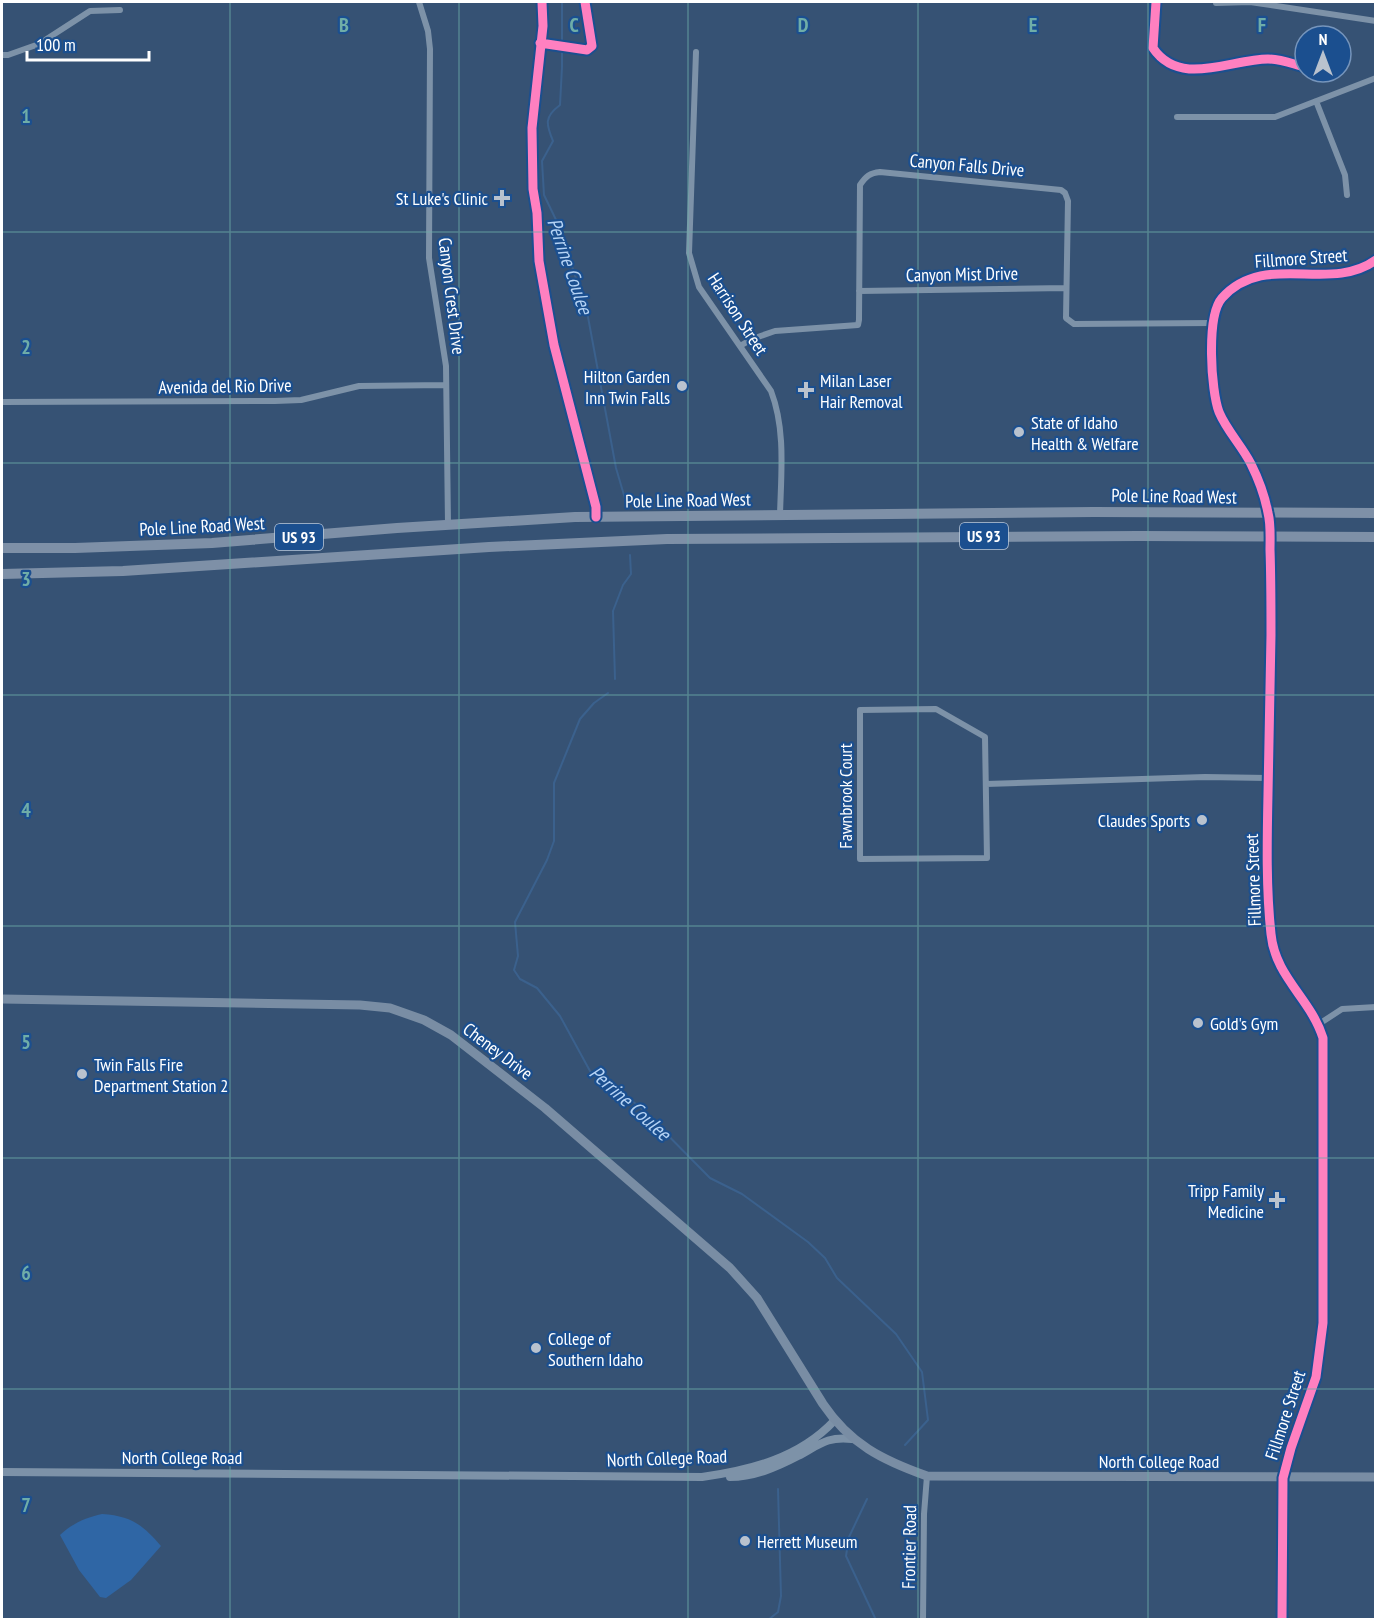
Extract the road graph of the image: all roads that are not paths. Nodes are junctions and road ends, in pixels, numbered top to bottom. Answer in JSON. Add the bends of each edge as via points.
{"nodes":[{"id":1,"x":419,"y":2,"type":"edge"},
{"id":2,"x":1216,"y":3,"type":"dead end"},
{"id":3,"x":120,"y":10,"type":"dead end"},
{"id":4,"x":1376,"y":21,"type":"edge"},
{"id":5,"x":696,"y":52,"type":"dead end"},
{"id":6,"x":2,"y":55,"type":"edge"},
{"id":7,"x":1376,"y":78,"type":"edge"},
{"id":8,"x":1316,"y":101,"type":"junction"},
{"id":9,"x":1177,"y":117,"type":"dead end"},
{"id":10,"x":1347,"y":195,"type":"dead end"},
{"id":11,"x":1376,"y":260,"type":"edge"},
{"id":12,"x":1066,"y":288,"type":"junction"},
{"id":13,"x":859,"y":291,"type":"junction"},
{"id":14,"x":1213,"y":323,"type":"junction"},
{"id":15,"x":741,"y":346,"type":"junction"},
{"id":16,"x":447,"y":385,"type":"junction"},
{"id":17,"x":2,"y":402,"type":"edge"},
{"id":18,"x":1376,"y":513,"type":"edge"},
{"id":19,"x":1269,"y":514,"type":"junction"},
{"id":20,"x":780,"y":515,"type":"junction"},
{"id":21,"x":448,"y":524,"type":"junction"},
{"id":22,"x":1270,"y":536,"type":"junction"},
{"id":23,"x":1374,"y":536,"type":"edge"},
{"id":24,"x":2,"y":548,"type":"edge"},
{"id":25,"x":2,"y":574,"type":"edge"},
{"id":26,"x":1268,"y":778,"type":"junction"},
{"id":27,"x":986,"y":784,"type":"junction"},
{"id":28,"x":2,"y":999,"type":"edge"},
{"id":29,"x":1376,"y":1008,"type":"edge"},
{"id":30,"x":1319,"y":1024,"type":"junction"},
{"id":31,"x":834,"y":1421,"type":"junction"},
{"id":32,"x":852,"y":1439,"type":"junction"},
{"id":33,"x":2,"y":1472,"type":"edge"},
{"id":34,"x":927,"y":1476,"type":"junction"},
{"id":35,"x":702,"y":1477,"type":"junction"},
{"id":36,"x":1376,"y":1477,"type":"edge"},
{"id":37,"x":1282,"y":1478,"type":"junction"},
{"id":38,"x":923,"y":1620,"type":"edge"},
{"id":39,"x":1282,"y":1620,"type":"edge"}],
"edges":[{"from":1,"to":16,"type":"street","name":"Canyon Crest Drive","via":[[430,49],[429,258]]},
{"from":2,"to":4,"type":"street","via":[[1250,2]]},
{"from":3,"to":6,"type":"street","via":[[90,11],[39,44]]},
{"from":5,"to":15,"type":"street","name":"Harrison Street","via":[[689,253],[699,287]]},
{"from":7,"to":8,"type":"street"},
{"from":8,"to":9,"type":"street","via":[[1275,117]]},
{"from":8,"to":10,"type":"street","via":[[1345,175]]},
{"from":11,"to":14,"type":"street","name":"Fillmore Street","via":[[1353,272],[1286,273],[1246,279],[1221,299]]},
{"from":12,"to":13,"type":"street","name":"Canyon Mist Drive"},
{"from":12,"to":13,"type":"street","name":"Canyon Falls Drive","via":[[1068,201],[1061,190],[880,172],[871,173],[860,185]]},
{"from":12,"to":14,"type":"street","name":"Canyon Falls Drive","via":[[1066,318],[1074,324]]},
{"from":13,"to":15,"type":"street","name":"Canyon Falls Drive","via":[[858,326],[775,331]]},
{"from":14,"to":19,"type":"street","name":"Fillmore Street","via":[[1211,363],[1219,412],[1252,465]]},
{"from":15,"to":20,"type":"street","name":"Harrison Street","via":[[777,406]]},
{"from":16,"to":17,"type":"street","name":"Avenida del Rio Drive","via":[[359,386],[301,400]]},
{"from":16,"to":21,"type":"street","name":"Canyon Crest Drive"},
{"from":18,"to":19,"type":"highway","name":"Pole Line Road West","number":"US 93"},
{"from":19,"to":20,"type":"highway","name":"Pole Line Road West","number":"US 93"},
{"from":19,"to":22,"type":"street","name":"Fillmore Street"},
{"from":20,"to":21,"type":"highway","name":"Pole Line Road West","number":"US 93"},
{"from":21,"to":24,"type":"highway","name":"Pole Line Road West","number":"US 93","via":[[212,543]]},
{"from":22,"to":23,"type":"highway","number":"US 93"},
{"from":22,"to":25,"type":"highway","number":"US 93","via":[[667,539],[123,571]]},
{"from":22,"to":26,"type":"street","name":"Fillmore Street"},
{"from":26,"to":27,"type":"street"},
{"from":26,"to":30,"type":"street","name":"Fillmore Street","via":[[1272,944],[1283,974]]},
{"from":27,"to":27,"type":"street","name":"Fawnbrook Court","via":[[987,858],[860,859],[860,710],[936,708],[985,737]]},
{"from":28,"to":31,"type":"main road","name":"Cheney Drive","via":[[360,1005],[390,1008],[424,1020],[451,1035],[545,1108],[730,1268],[757,1298]]},
{"from":29,"to":30,"type":"street","via":[[1342,1009]]},
{"from":30,"to":37,"type":"street","name":"Fillmore Street","via":[[1323,1038],[1323,1323],[1316,1377]]},
{"from":31,"to":32,"type":"main road","name":"North College Road"},
{"from":31,"to":35,"type":"street","name":"North College Road","via":[[823,1433],[786,1456],[736,1472]]},
{"from":32,"to":34,"type":"main road","name":"North College Road"},
{"from":32,"to":35,"type":"street","via":[[824,1440],[800,1455],[741,1477]]},
{"from":33,"to":35,"type":"street","name":"North College Road"},
{"from":34,"to":37,"type":"main road","name":"North College Road"},
{"from":34,"to":38,"type":"street","name":"Frontier Road"},
{"from":36,"to":37,"type":"main road","name":"North College Road"},
{"from":37,"to":39,"type":"street","name":"Fillmore Street"}]}
